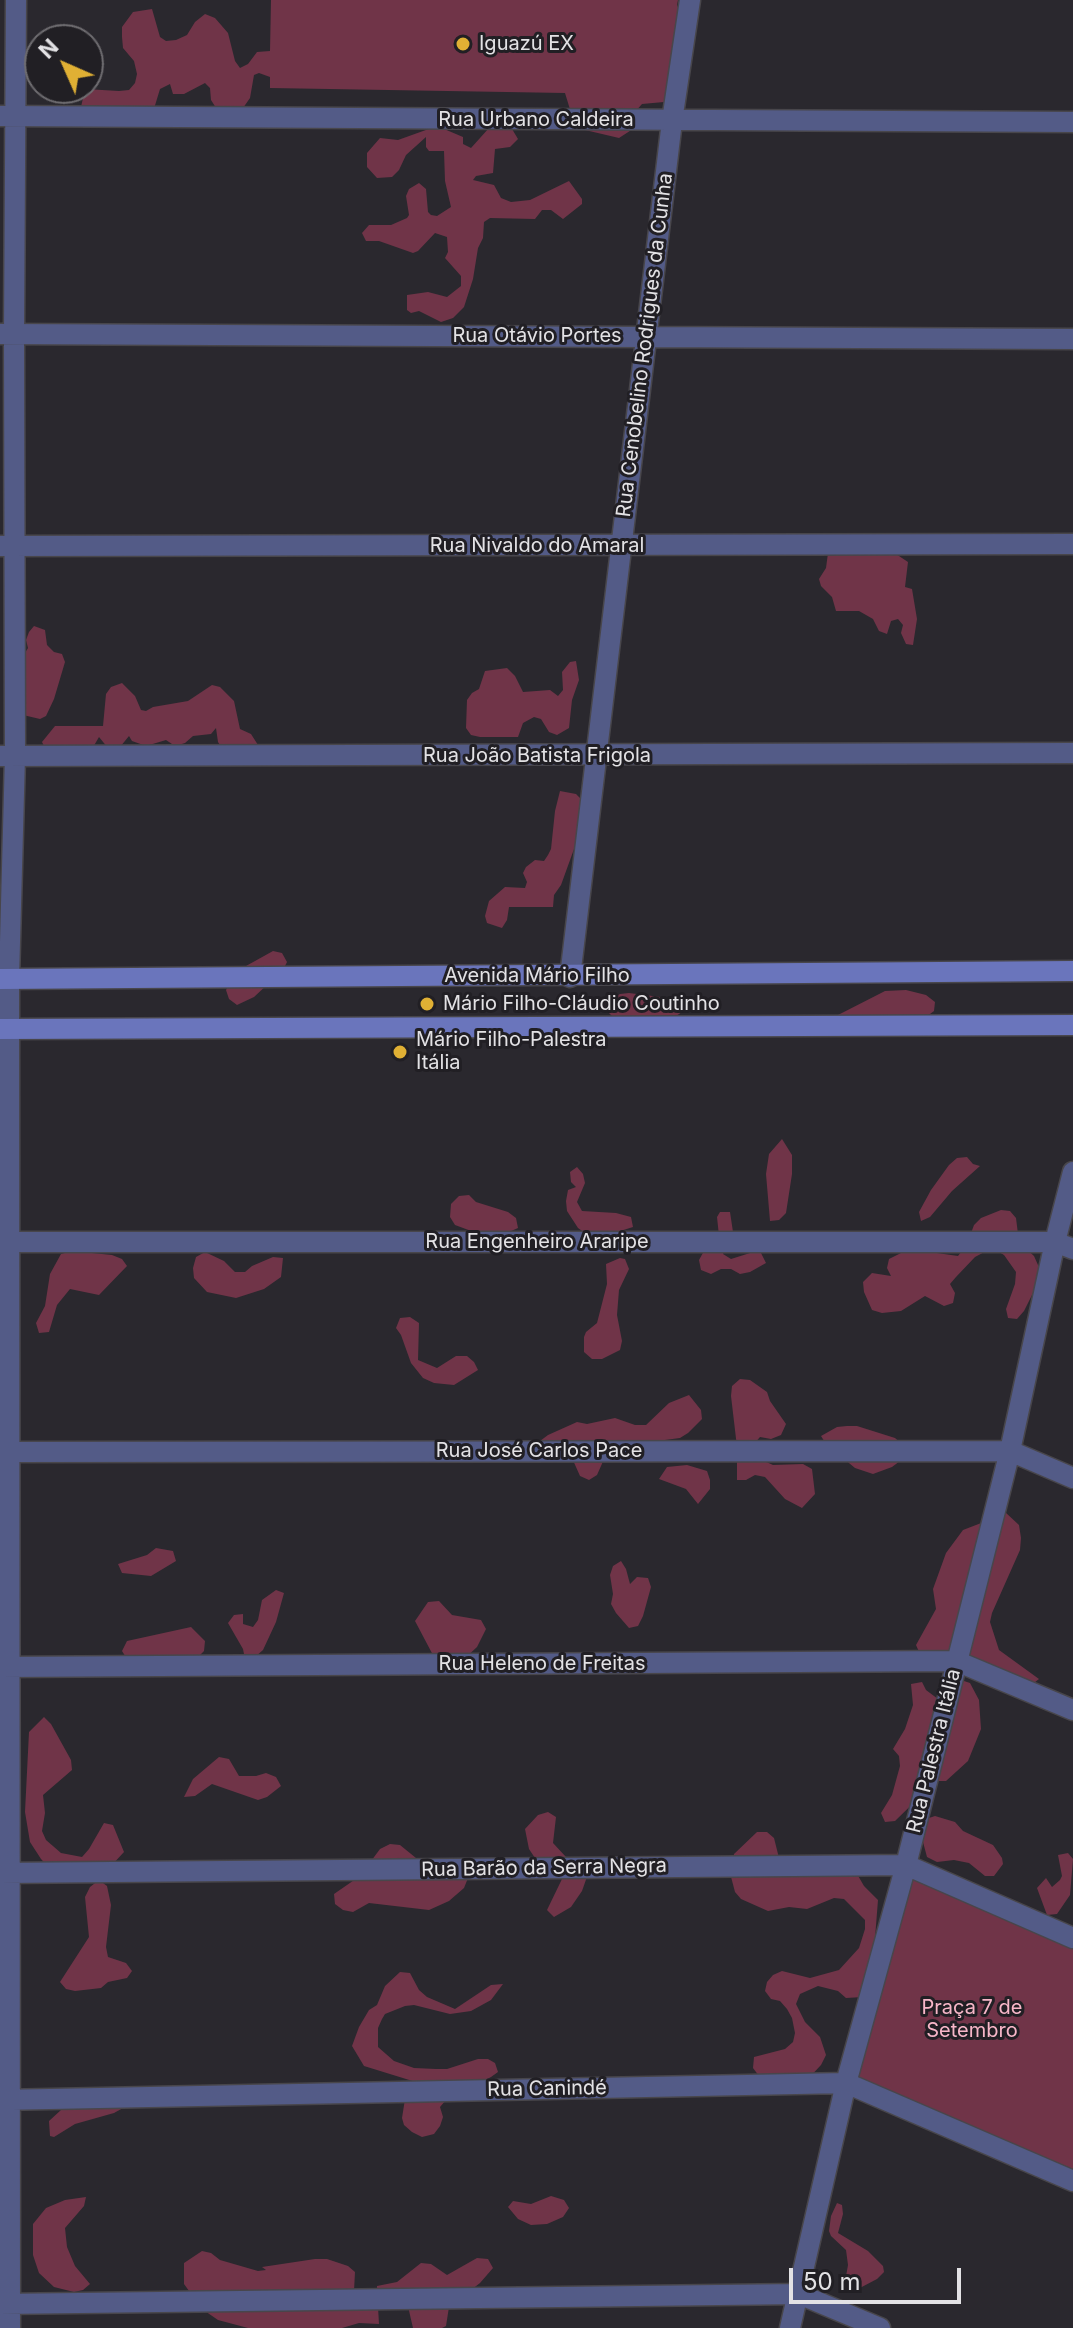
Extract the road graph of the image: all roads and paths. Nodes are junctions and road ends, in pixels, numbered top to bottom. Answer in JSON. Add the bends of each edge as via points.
{"nodes":[{"id":1,"x":16,"y":0,"type":"edge"},
{"id":2,"x":690,"y":0,"type":"edge"},
{"id":3,"x":7,"y":116,"type":"edge"},
{"id":4,"x":672,"y":121,"type":"junction"},
{"id":5,"x":1073,"y":122,"type":"edge"},
{"id":6,"x":7,"y":334,"type":"edge"},
{"id":7,"x":646,"y":336,"type":"junction"},
{"id":8,"x":1073,"y":339,"type":"edge"},
{"id":9,"x":1073,"y":544,"type":"edge"},
{"id":10,"x":8,"y":546,"type":"edge"},
{"id":11,"x":621,"y":546,"type":"junction"},
{"id":12,"x":1073,"y":753,"type":"edge"},
{"id":13,"x":8,"y":756,"type":"edge"},
{"id":14,"x":596,"y":757,"type":"junction"},
{"id":15,"x":1073,"y":971,"type":"edge"},
{"id":16,"x":570,"y":977,"type":"junction"},
{"id":17,"x":4,"y":979,"type":"edge"},
{"id":18,"x":1073,"y":1025,"type":"edge"},
{"id":19,"x":5,"y":1029,"type":"edge"},
{"id":20,"x":1073,"y":1172,"type":"edge"},
{"id":21,"x":5,"y":1242,"type":"edge"},
{"id":22,"x":1064,"y":1246,"type":"edge"},
{"id":23,"x":1010,"y":1451,"type":"junction"},
{"id":24,"x":5,"y":1452,"type":"edge"},
{"id":25,"x":1073,"y":1478,"type":"edge"},
{"id":26,"x":956,"y":1661,"type":"junction"},
{"id":27,"x":5,"y":1667,"type":"edge"},
{"id":28,"x":1073,"y":1710,"type":"edge"},
{"id":29,"x":906,"y":1865,"type":"junction"},
{"id":30,"x":5,"y":1873,"type":"edge"},
{"id":31,"x":1073,"y":1938,"type":"edge"},
{"id":32,"x":846,"y":2083,"type":"junction"},
{"id":33,"x":5,"y":2100,"type":"edge"},
{"id":34,"x":1073,"y":2181,"type":"edge"},
{"id":35,"x":799,"y":2294,"type":"junction"},
{"id":36,"x":5,"y":2304,"type":"edge"},
{"id":37,"x":10,"y":2328,"type":"edge"},
{"id":38,"x":790,"y":2328,"type":"edge"},
{"id":39,"x":880,"y":2328,"type":"edge"}],
"edges":[{"from":1,"to":3,"type":"street"},
{"from":2,"to":4,"type":"street","name":"Rua Cenobelino Rodrigues da Cunha"},
{"from":3,"to":4,"type":"street","name":"Rua Urbano Caldeira"},
{"from":3,"to":6,"type":"street"},
{"from":4,"to":5,"type":"street","name":"Rua Urbano Caldeira"},
{"from":4,"to":7,"type":"street","name":"Rua Cenobelino Rodrigues da Cunha"},
{"from":6,"to":7,"type":"street","name":"Rua Otávio Portes"},
{"from":6,"to":10,"type":"street"},
{"from":7,"to":8,"type":"street","name":"Rua Otávio Portes"},
{"from":7,"to":11,"type":"street","name":"Rua Cenobelino Rodrigues da Cunha"},
{"from":9,"to":11,"type":"street","name":"Rua Nivaldo do Amaral"},
{"from":10,"to":11,"type":"street","name":"Rua Nivaldo do Amaral"},
{"from":10,"to":13,"type":"street"},
{"from":11,"to":14,"type":"street","name":"Rua Cenobelino Rodrigues da Cunha"},
{"from":12,"to":14,"type":"street","name":"Rua João Batista Frigola"},
{"from":13,"to":14,"type":"street","name":"Rua João Batista Frigola"},
{"from":13,"to":17,"type":"street"},
{"from":14,"to":16,"type":"street","name":"Rua Cenobelino Rodrigues da Cunha"},
{"from":15,"to":16,"type":"main road","name":"Avenida Mário Filho"},
{"from":16,"to":17,"type":"main road","name":"Avenida Mário Filho"},
{"from":17,"to":19,"type":"street"},
{"from":18,"to":19,"type":"main road"},
{"from":19,"to":21,"type":"street"},
{"from":20,"to":22,"type":"street","name":"Rua Palestra Itália"},
{"from":21,"to":22,"type":"street","name":"Rua Engenheiro Araripe"},
{"from":21,"to":24,"type":"street"},
{"from":22,"to":23,"type":"street","name":"Rua Palestra Itália"},
{"from":23,"to":24,"type":"street","name":"Rua José Carlos Pace"},
{"from":23,"to":25,"type":"street","name":"Rua José Carlos Pace"},
{"from":23,"to":26,"type":"street","name":"Rua Palestra Itália"},
{"from":24,"to":27,"type":"street"},
{"from":26,"to":27,"type":"street","name":"Rua Heleno de Freitas"},
{"from":26,"to":28,"type":"street","name":"Rua Heleno de Freitas"},
{"from":26,"to":29,"type":"street","name":"Rua Palestra Itália"},
{"from":27,"to":30,"type":"street"},
{"from":29,"to":30,"type":"street","name":"Rua Barão da Serra Negra"},
{"from":29,"to":31,"type":"street","name":"Rua Barão da Serra Negra"},
{"from":29,"to":32,"type":"street","name":"Rua Palestra Itália"},
{"from":30,"to":33,"type":"street"},
{"from":32,"to":33,"type":"street","name":"Rua Canindé"},
{"from":32,"to":34,"type":"street","name":"Rua Canindé"},
{"from":32,"to":35,"type":"street","name":"Rua Palestra Itália"},
{"from":33,"to":36,"type":"street"},
{"from":35,"to":36,"type":"street"},
{"from":35,"to":38,"type":"street","name":"Rua Palestra Itália"},
{"from":35,"to":39,"type":"street"},
{"from":36,"to":37,"type":"street"}]}
